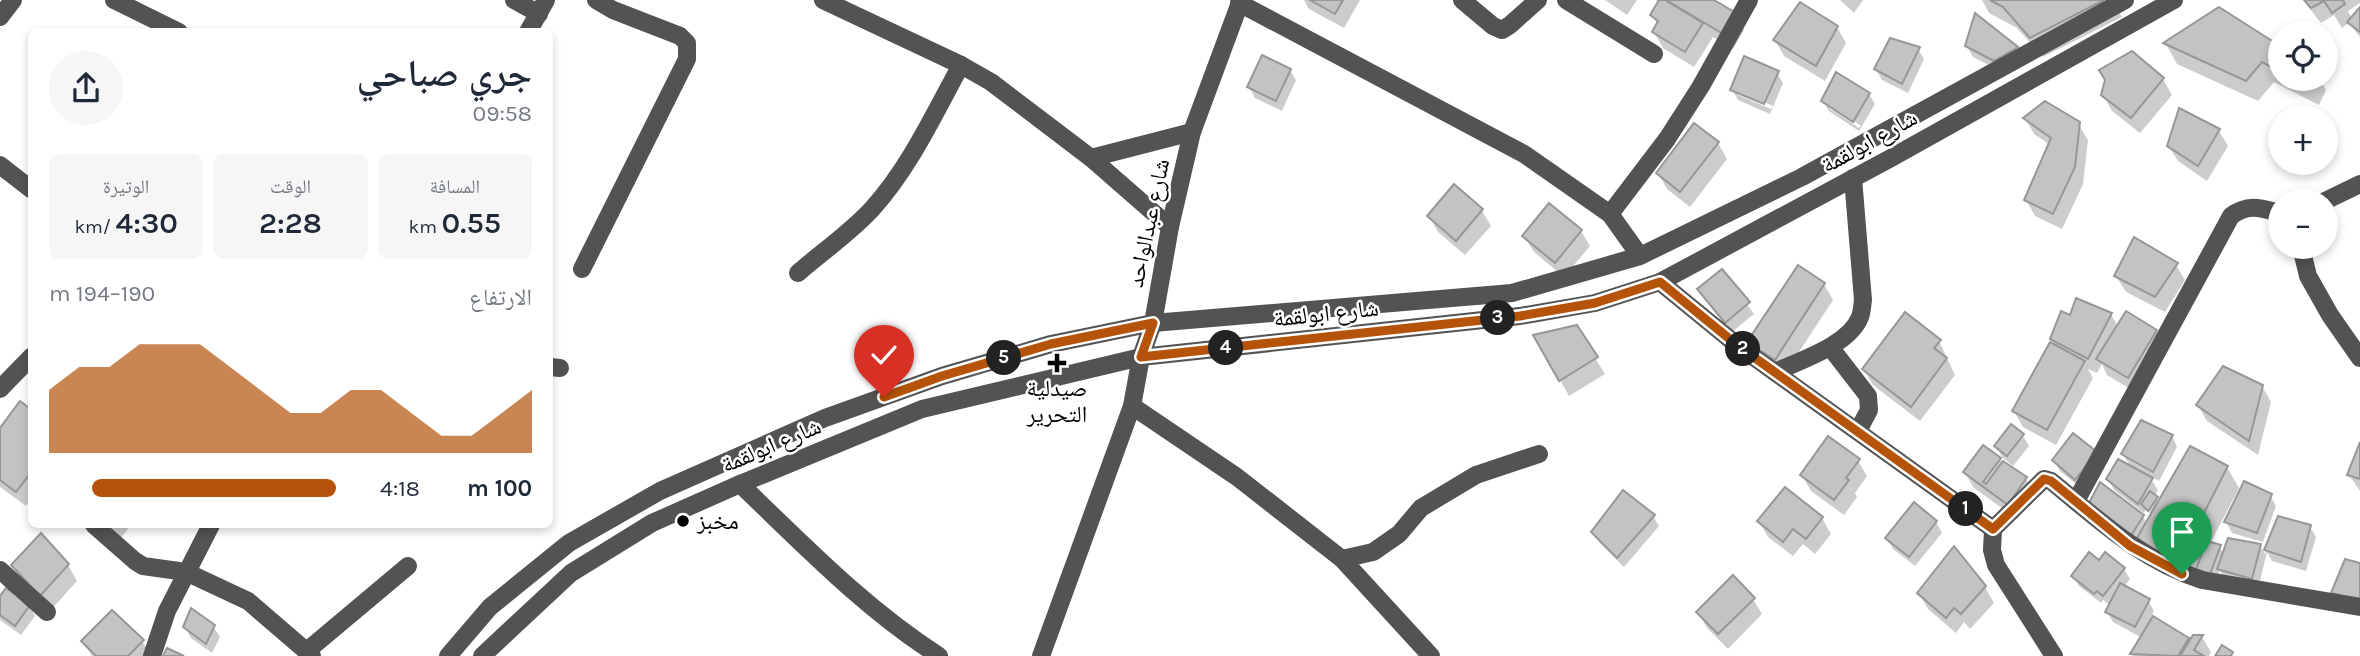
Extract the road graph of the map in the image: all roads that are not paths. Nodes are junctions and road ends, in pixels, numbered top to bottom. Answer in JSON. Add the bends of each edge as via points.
{"nodes":[{"id":1,"x":13,"y":0,"type":"edge"},
{"id":2,"x":114,"y":0,"type":"edge"},
{"id":3,"x":514,"y":0,"type":"edge"},
{"id":4,"x":596,"y":0,"type":"edge"},
{"id":5,"x":823,"y":0,"type":"edge"},
{"id":6,"x":1462,"y":0,"type":"edge"},
{"id":7,"x":1538,"y":0,"type":"edge"},
{"id":8,"x":1566,"y":0,"type":"edge"},
{"id":9,"x":1749,"y":0,"type":"edge"},
{"id":10,"x":2125,"y":0,"type":"edge"},
{"id":11,"x":2174,"y":0,"type":"edge"},
{"id":12,"x":1240,"y":1,"type":"edge"},
{"id":13,"x":543,"y":7,"type":"edge"},
{"id":14,"x":0,"y":17,"type":"edge"},
{"id":15,"x":171,"y":28,"type":"edge"},
{"id":16,"x":530,"y":28,"type":"edge"},
{"id":17,"x":1654,"y":54,"type":"dead end"},
{"id":18,"x":961,"y":65,"type":"junction"},
{"id":19,"x":1192,"y":132,"type":"junction"},
{"id":20,"x":1091,"y":158,"type":"junction"},
{"id":21,"x":0,"y":165,"type":"edge"},
{"id":22,"x":1853,"y":177,"type":"junction"},
{"id":23,"x":2360,"y":184,"type":"edge"},
{"id":24,"x":28,"y":187,"type":"edge"},
{"id":25,"x":2338,"y":195,"type":"edge"},
{"id":26,"x":2268,"y":210,"type":"edge"},
{"id":27,"x":1610,"y":214,"type":"junction"},
{"id":28,"x":1170,"y":227,"type":"junction"},
{"id":29,"x":1640,"y":256,"type":"junction"},
{"id":30,"x":2304,"y":259,"type":"edge"},
{"id":31,"x":582,"y":269,"type":"dead end"},
{"id":32,"x":798,"y":272,"type":"dead end"},
{"id":33,"x":1660,"y":282,"type":"junction"},
{"id":34,"x":1153,"y":323,"type":"junction"},
{"id":35,"x":1830,"y":347,"type":"junction"},
{"id":36,"x":1141,"y":357,"type":"junction"},
{"id":37,"x":2360,"y":358,"type":"edge"},
{"id":38,"x":28,"y":360,"type":"edge"},
{"id":39,"x":1775,"y":372,"type":"junction"},
{"id":40,"x":0,"y":389,"type":"edge"},
{"id":41,"x":1132,"y":406,"type":"junction"},
{"id":42,"x":1858,"y":431,"type":"junction"},
{"id":43,"x":1539,"y":454,"type":"dead end"},
{"id":44,"x":740,"y":484,"type":"junction"},
{"id":45,"x":2076,"y":501,"type":"junction"},
{"id":46,"x":97,"y":528,"type":"edge"},
{"id":47,"x":209,"y":528,"type":"edge"},
{"id":48,"x":1993,"y":529,"type":"junction"},
{"id":49,"x":1342,"y":559,"type":"junction"},
{"id":50,"x":408,"y":566,"type":"dead end"},
{"id":51,"x":0,"y":570,"type":"edge"},
{"id":52,"x":186,"y":572,"type":"junction"},
{"id":53,"x":2360,"y":607,"type":"edge"},
{"id":54,"x":47,"y":612,"type":"dead end"},
{"id":55,"x":310,"y":653,"type":"edge"},
{"id":56,"x":152,"y":656,"type":"edge"},
{"id":57,"x":448,"y":656,"type":"edge"},
{"id":58,"x":482,"y":656,"type":"edge"},
{"id":59,"x":939,"y":656,"type":"edge"},
{"id":60,"x":1041,"y":656,"type":"edge"},
{"id":61,"x":1431,"y":656,"type":"edge"},
{"id":62,"x":2054,"y":656,"type":"edge"}],
"edges":[{"from":1,"to":14,"type":"street"},
{"from":2,"to":15,"type":"street"},
{"from":3,"to":13,"type":"street"},
{"from":4,"to":31,"type":"street","via":[[680,36],[687,43],[687,59]]},
{"from":5,"to":18,"type":"street"},
{"from":6,"to":7,"type":"street","via":[[1502,30]]},
{"from":8,"to":17,"type":"street"},
{"from":9,"to":27,"type":"street","via":[[1667,139]]},
{"from":10,"to":29,"type":"street","name":"شارع ابولقمة","via":[[1802,177]]},
{"from":11,"to":22,"type":"street","name":"شارع ابولقمة"},
{"from":12,"to":19,"type":"street","name":"شارع عبدالواحد"},
{"from":12,"to":27,"type":"street","via":[[1514,148]]},
{"from":13,"to":16,"type":"street"},
{"from":18,"to":20,"type":"street","via":[[991,82]]},
{"from":18,"to":32,"type":"street","via":[[890,188],[871,211]]},
{"from":19,"to":20,"type":"street"},
{"from":19,"to":28,"type":"street","name":"شارع عبدالواحد"},
{"from":20,"to":28,"type":"street"},
{"from":21,"to":24,"type":"street"},
{"from":22,"to":33,"type":"street","name":"شارع ابولقمة"},
{"from":22,"to":35,"type":"street","via":[[1863,300],[1850,333]]},
{"from":23,"to":25,"type":"street"},
{"from":26,"to":45,"type":"street","via":[[2251,206],[2231,216]]},
{"from":27,"to":29,"type":"street"},
{"from":28,"to":34,"type":"street","name":"شارع عبدالواحد"},
{"from":29,"to":34,"type":"street","name":"شارع ابولقمة","via":[[1512,293]]},
{"from":30,"to":37,"type":"street","via":[[2308,276]]},
{"from":33,"to":36,"type":"street","name":"شارع ابولقمة","via":[[1595,303],[1520,316]]},
{"from":33,"to":39,"type":"street"},
{"from":34,"to":36,"type":"street","name":"شارع عبدالواحد"},
{"from":34,"to":57,"type":"street","name":"شارع ابولقمة","via":[[1051,344],[942,376],[825,418],[660,491],[569,543],[490,607]]},
{"from":35,"to":39,"type":"street"},
{"from":35,"to":42,"type":"street","via":[[1868,396],[1869,410]]},
{"from":36,"to":41,"type":"street","name":"شارع عبدالواحد"},
{"from":36,"to":44,"type":"street","name":"شارع ابولقمة","via":[[922,409]]},
{"from":38,"to":40,"type":"street"},
{"from":39,"to":42,"type":"street"},
{"from":41,"to":49,"type":"street","via":[[1237,477]]},
{"from":41,"to":60,"type":"street","name":"شارع عبدالواحد"},
{"from":42,"to":48,"type":"street"},
{"from":43,"to":49,"type":"street","via":[[1476,475],[1421,508],[1399,534],[1373,552]]},
{"from":44,"to":58,"type":"street","name":"شارع ابولقمة","via":[[652,523],[571,573]]},
{"from":44,"to":59,"type":"street","via":[[858,596]]},
{"from":45,"to":48,"type":"street","via":[[2044,479]]},
{"from":45,"to":53,"type":"street","via":[[2130,546],[2182,574]]},
{"from":46,"to":52,"type":"street","via":[[143,566]]},
{"from":47,"to":52,"type":"street"},
{"from":48,"to":62,"type":"street","via":[[1996,565]]},
{"from":49,"to":61,"type":"street"},
{"from":50,"to":55,"type":"street"},
{"from":51,"to":54,"type":"street"},
{"from":52,"to":55,"type":"street","via":[[248,601]]},
{"from":52,"to":56,"type":"street"}]}
